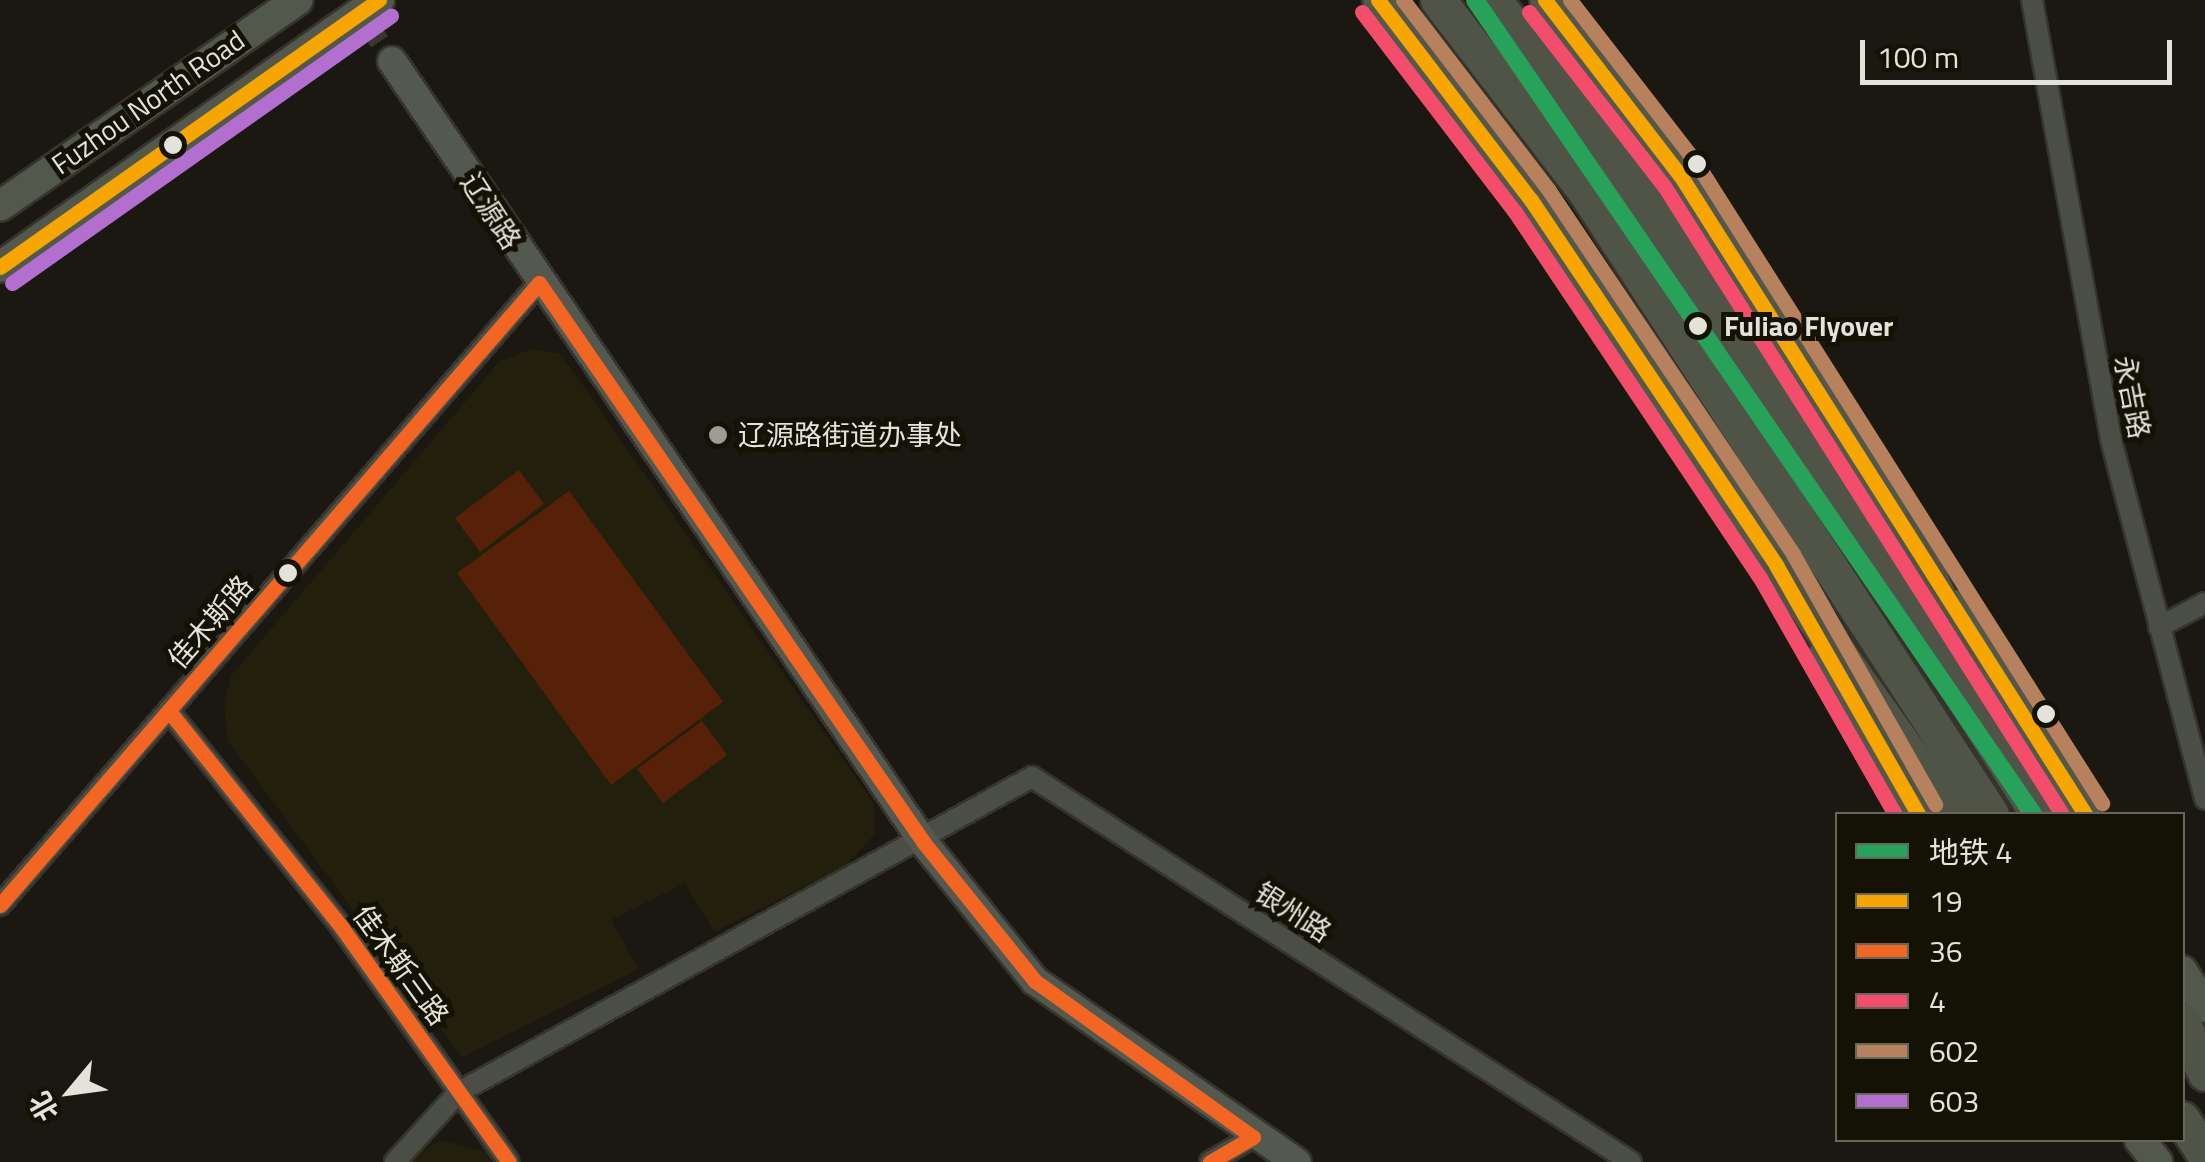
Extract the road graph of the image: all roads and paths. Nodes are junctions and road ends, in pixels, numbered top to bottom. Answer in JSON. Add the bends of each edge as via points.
{"nodes":[{"id":1,"x":298,"y":0,"type":"edge"},
{"id":2,"x":379,"y":0,"type":"edge"},
{"id":3,"x":1378,"y":0,"type":"edge"},
{"id":4,"x":1438,"y":0,"type":"edge"},
{"id":5,"x":1494,"y":0,"type":"edge"},
{"id":6,"x":1545,"y":0,"type":"edge"},
{"id":7,"x":2032,"y":0,"type":"edge"},
{"id":8,"x":392,"y":61,"type":"tunnel mouth"},
{"id":9,"x":0,"y":206,"type":"edge"},
{"id":10,"x":0,"y":268,"type":"edge"},
{"id":11,"x":538,"y":283,"type":"junction"},
{"id":12,"x":1908,"y":530,"type":"junction"},
{"id":13,"x":1776,"y":565,"type":"junction"},
{"id":14,"x":2205,"y":603,"type":"edge"},
{"id":15,"x":2159,"y":628,"type":"junction"},
{"id":16,"x":169,"y":711,"type":"junction"},
{"id":17,"x":2205,"y":799,"type":"edge"},
{"id":18,"x":1917,"y":812,"type":"edge"},
{"id":19,"x":1951,"y":812,"type":"edge"},
{"id":20,"x":1990,"y":812,"type":"edge"},
{"id":21,"x":2037,"y":812,"type":"edge"},
{"id":22,"x":2064,"y":812,"type":"edge"},
{"id":23,"x":2084,"y":812,"type":"edge"},
{"id":24,"x":924,"y":842,"type":"junction"},
{"id":25,"x":0,"y":906,"type":"edge"},
{"id":26,"x":2185,"y":976,"type":"edge"},
{"id":27,"x":2205,"y":1008,"type":"edge"},
{"id":28,"x":2185,"y":1029,"type":"edge"},
{"id":29,"x":2185,"y":1059,"type":"edge"},
{"id":30,"x":2205,"y":1073,"type":"edge"},
{"id":31,"x":2205,"y":1091,"type":"edge"},
{"id":32,"x":459,"y":1092,"type":"junction"},
{"id":33,"x":2185,"y":1124,"type":"edge"},
{"id":34,"x":1253,"y":1137,"type":"junction"},
{"id":35,"x":2142,"y":1142,"type":"edge"},
{"id":36,"x":2182,"y":1142,"type":"edge"},
{"id":37,"x":2205,"y":1155,"type":"edge"},
{"id":38,"x":396,"y":1162,"type":"edge"},
{"id":39,"x":509,"y":1162,"type":"edge"},
{"id":40,"x":1210,"y":1162,"type":"edge"},
{"id":41,"x":1296,"y":1162,"type":"edge"},
{"id":42,"x":1631,"y":1162,"type":"edge"},
{"id":43,"x":2158,"y":1162,"type":"edge"},
{"id":44,"x":2198,"y":1162,"type":"edge"}],
"edges":[{"from":1,"to":9,"type":"main road","name":"Fuzhou North Road"},
{"from":2,"to":10,"type":"main road","name":"Fuzhou North Road"},
{"from":3,"to":13,"type":"main road","via":[[1531,200]]},
{"from":4,"to":20,"type":"highway","via":[[1583,188]]},
{"from":5,"to":21,"type":"highway","via":[[1640,194]]},
{"from":6,"to":12,"type":"main road","via":[[1680,174]]},
{"from":7,"to":15,"type":"street","name":"永吉路","via":[[2111,440]]},
{"from":8,"to":11,"type":"street","name":"辽源路"},
{"from":11,"to":16,"type":"street","name":"佳木斯路"},
{"from":11,"to":24,"type":"street","name":"辽源路"},
{"from":12,"to":22,"type":"highway","via":[[1949,633]]},
{"from":12,"to":23,"type":"main road"},
{"from":13,"to":18,"type":"main road"},
{"from":13,"to":19,"type":"highway"},
{"from":14,"to":15,"type":"street"},
{"from":15,"to":17,"type":"street","name":"永吉路"},
{"from":16,"to":25,"type":"street","name":"佳木斯路"},
{"from":16,"to":32,"type":"street","name":"佳木斯三路"},
{"from":24,"to":32,"type":"street"},
{"from":24,"to":34,"type":"street","name":"辽源路","via":[[1036,981]]},
{"from":24,"to":42,"type":"street","name":"银州路","via":[[1032,776]]},
{"from":26,"to":27,"type":"main road"},
{"from":28,"to":30,"type":"highway"},
{"from":29,"to":31,"type":"highway"},
{"from":32,"to":38,"type":"street"},
{"from":32,"to":39,"type":"street","name":"佳木斯三路"},
{"from":33,"to":37,"type":"highway"},
{"from":34,"to":40,"type":"street"},
{"from":34,"to":41,"type":"street","name":"辽源路"},
{"from":35,"to":43,"type":"main road"},
{"from":36,"to":44,"type":"highway"}]}
